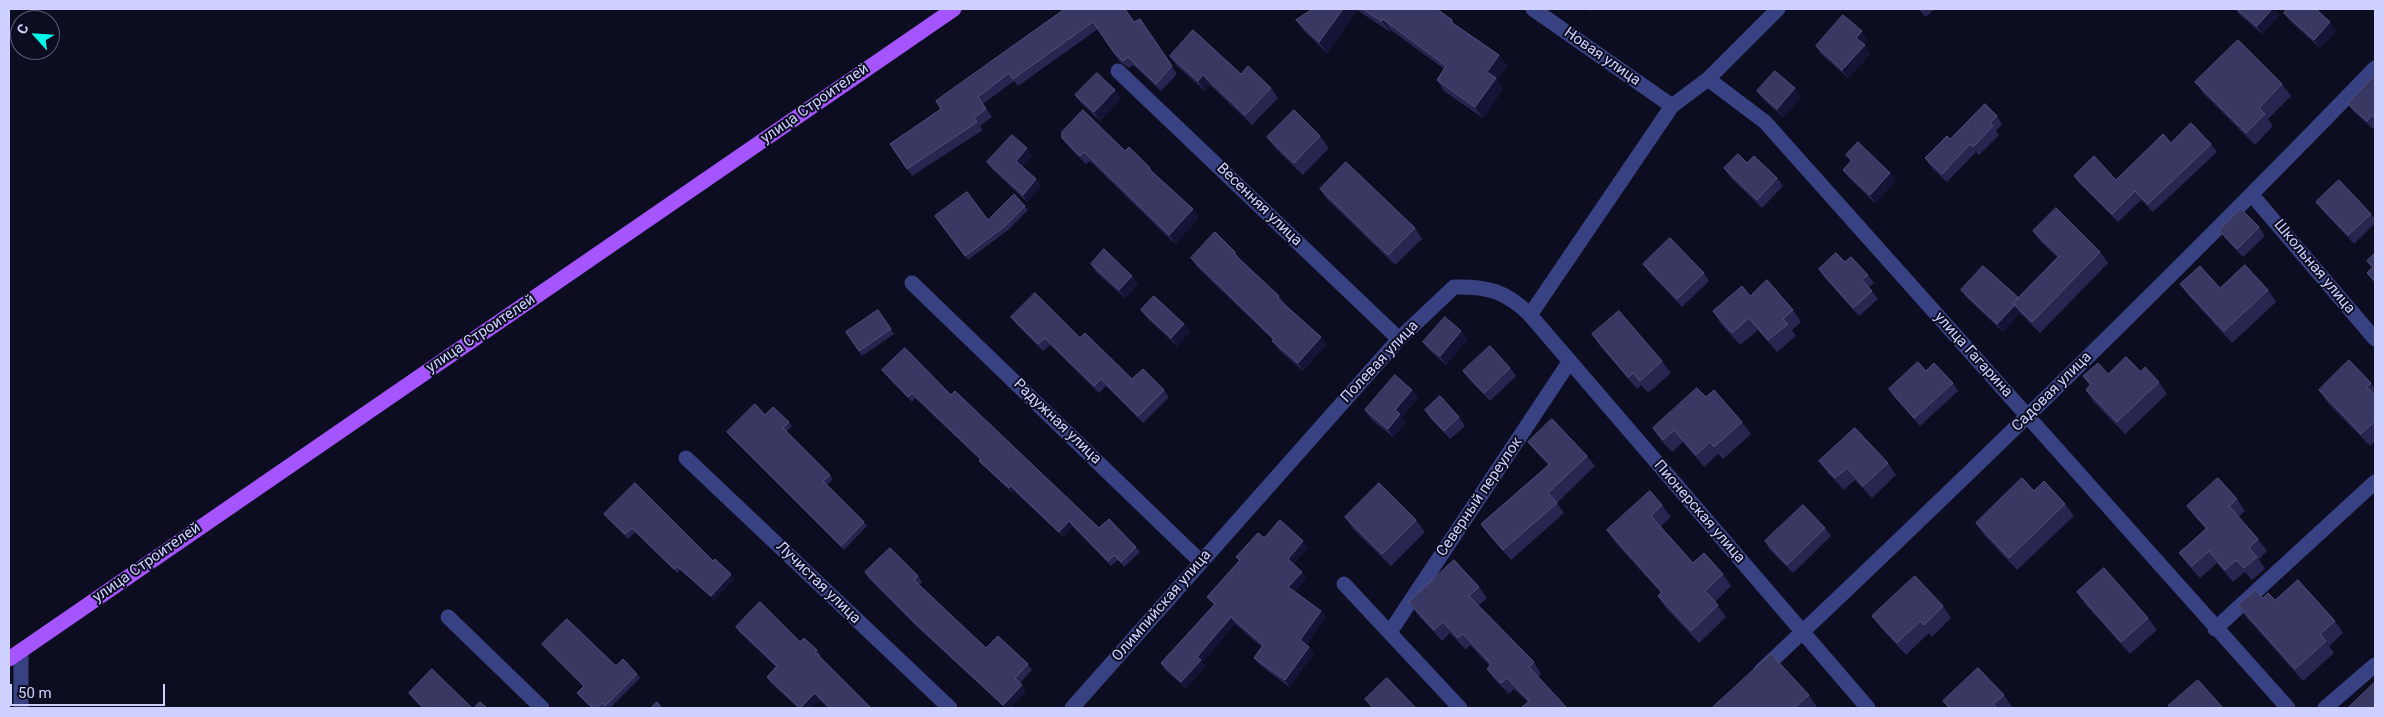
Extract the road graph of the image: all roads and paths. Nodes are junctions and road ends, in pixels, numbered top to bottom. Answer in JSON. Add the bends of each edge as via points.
{"nodes":[{"id":1,"x":954,"y":9,"type":"edge"},
{"id":2,"x":1532,"y":9,"type":"edge"},
{"id":3,"x":1778,"y":9,"type":"edge"},
{"id":4,"x":2375,"y":68,"type":"edge"},
{"id":5,"x":1118,"y":71,"type":"dead end"},
{"id":6,"x":1708,"y":79,"type":"junction"},
{"id":7,"x":1672,"y":106,"type":"junction"},
{"id":8,"x":2252,"y":195,"type":"junction"},
{"id":9,"x":912,"y":283,"type":"dead end"},
{"id":10,"x":1530,"y":315,"type":"junction"},
{"id":11,"x":1399,"y":339,"type":"junction"},
{"id":12,"x":2375,"y":339,"type":"edge"},
{"id":13,"x":1570,"y":361,"type":"junction"},
{"id":14,"x":2028,"y":417,"type":"junction"},
{"id":15,"x":686,"y":458,"type":"dead end"},
{"id":16,"x":2375,"y":482,"type":"edge"},
{"id":17,"x":1253,"y":503,"type":"joint"},
{"id":18,"x":1201,"y":562,"type":"junction"},
{"id":19,"x":1344,"y":584,"type":"dead end"},
{"id":20,"x":448,"y":617,"type":"dead end"},
{"id":21,"x":2216,"y":629,"type":"junction"},
{"id":22,"x":1390,"y":632,"type":"junction"},
{"id":23,"x":1802,"y":632,"type":"junction"},
{"id":24,"x":15,"y":655,"type":"edge"},
{"id":25,"x":2375,"y":665,"type":"edge"},
{"id":26,"x":1748,"y":683,"type":"edge"},
{"id":27,"x":22,"y":708,"type":"edge"},
{"id":28,"x":542,"y":708,"type":"edge"},
{"id":29,"x":950,"y":708,"type":"edge"},
{"id":30,"x":1072,"y":708,"type":"edge"},
{"id":31,"x":1460,"y":708,"type":"edge"},
{"id":32,"x":1868,"y":708,"type":"edge"},
{"id":33,"x":2288,"y":708,"type":"edge"},
{"id":34,"x":2326,"y":708,"type":"edge"}],
"edges":[{"from":1,"to":24,"type":"main road","name":"улица Строителей"},
{"from":2,"to":7,"type":"street","name":"Новая улица"},
{"from":3,"to":6,"type":"street"},
{"from":4,"to":8,"type":"street","name":"Садовая улица"},
{"from":5,"to":11,"type":"street","name":"Весенняя улица"},
{"from":6,"to":7,"type":"street"},
{"from":6,"to":14,"type":"street","name":"улица Гагарина","via":[[1765,122]]},
{"from":7,"to":10,"type":"street"},
{"from":8,"to":12,"type":"street","name":"Школьная улица"},
{"from":8,"to":14,"type":"street","name":"Садовая улица"},
{"from":9,"to":18,"type":"street","name":"Радужная улица"},
{"from":10,"to":11,"type":"street","name":"Полевая улица","via":[[1516,301],[1500,292],[1478,286],[1454,287]]},
{"from":10,"to":13,"type":"street","name":"Пионерская улица"},
{"from":11,"to":17,"type":"street","name":"Полевая улица"},
{"from":13,"to":22,"type":"street","name":"Северный переулок"},
{"from":13,"to":23,"type":"street","name":"Пионерская улица"},
{"from":14,"to":21,"type":"street","name":"улица Гагарина"},
{"from":14,"to":23,"type":"street","name":"Садовая улица"},
{"from":15,"to":29,"type":"street","name":"Лучистая улица"},
{"from":16,"to":21,"type":"street"},
{"from":17,"to":18,"type":"street","name":"Олимпийская улица"},
{"from":18,"to":30,"type":"street","name":"Олимпийская улица"},
{"from":19,"to":22,"type":"street"},
{"from":20,"to":28,"type":"street"},
{"from":21,"to":33,"type":"street","name":"улица Гагарина"},
{"from":22,"to":31,"type":"street"},
{"from":23,"to":26,"type":"street","name":"Садовая улица"},
{"from":23,"to":32,"type":"street","name":"Пионерская улица"},
{"from":24,"to":27,"type":"street"},
{"from":25,"to":34,"type":"street"}]}
